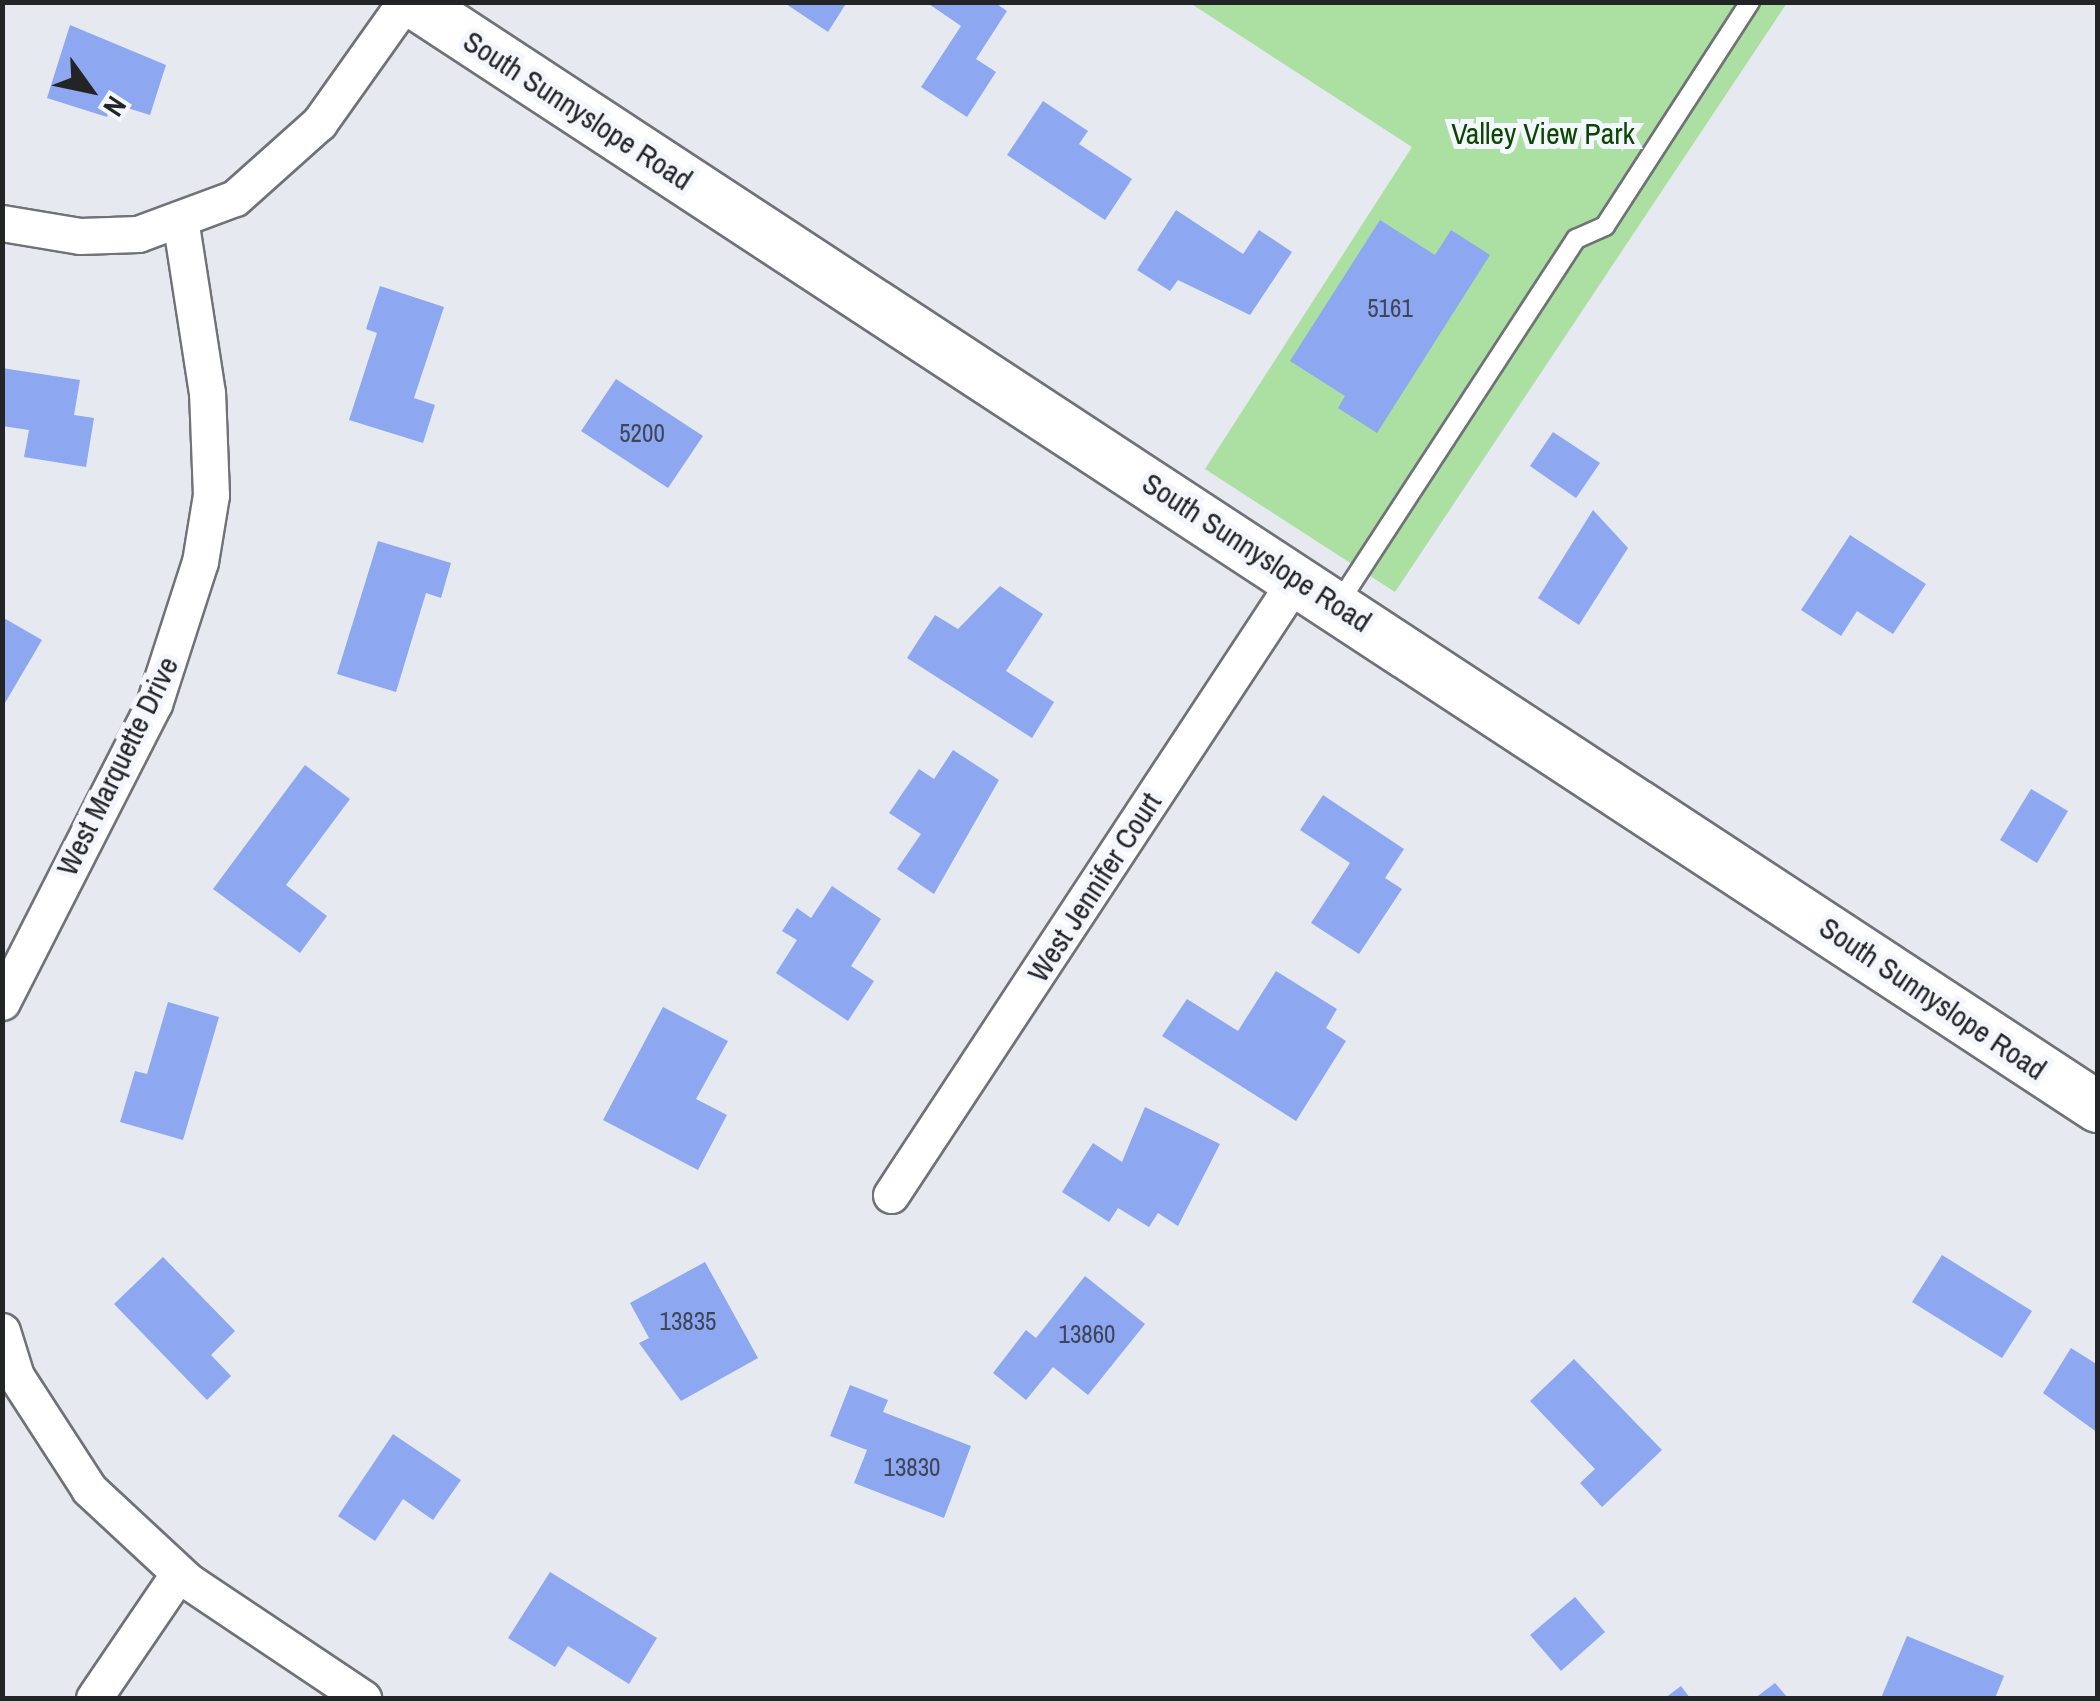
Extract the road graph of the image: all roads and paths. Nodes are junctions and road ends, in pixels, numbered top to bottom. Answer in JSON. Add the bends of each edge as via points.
{"nodes":[{"id":1,"x":405,"y":2,"type":"edge"},
{"id":2,"x":413,"y":2,"type":"edge"},
{"id":3,"x":1750,"y":2,"type":"edge"},
{"id":4,"x":2,"y":223,"type":"edge"},
{"id":5,"x":181,"y":225,"type":"junction"},
{"id":6,"x":1297,"y":578,"type":"junction"},
{"id":7,"x":1338,"y":604,"type":"junction"},
{"id":8,"x":2,"y":1002,"type":"edge"},
{"id":9,"x":2098,"y":1107,"type":"edge"},
{"id":10,"x":891,"y":1196,"type":"dead end"},
{"id":11,"x":2,"y":1330,"type":"edge"},
{"id":12,"x":178,"y":1572,"type":"junction"},
{"id":13,"x":94,"y":1698,"type":"edge"},
{"id":14,"x":363,"y":1698,"type":"edge"}],
"edges":[{"from":1,"to":5,"type":"street","via":[[280,164]]},
{"from":2,"to":6,"type":"street","name":"South Sunnyslope Road"},
{"from":3,"to":7,"type":"lane","via":[[1605,226],[1576,239]]},
{"from":4,"to":5,"type":"street","via":[[80,236]]},
{"from":5,"to":8,"type":"street","name":"West Marquette Drive","via":[[208,393],[211,495],[200,562],[154,704]]},
{"from":6,"to":7,"type":"street","name":"South Sunnyslope Road"},
{"from":6,"to":10,"type":"street","name":"West Jennifer Court"},
{"from":7,"to":9,"type":"street","name":"South Sunnyslope Road"},
{"from":11,"to":12,"type":"street","via":[[16,1376],[88,1490]]},
{"from":12,"to":13,"type":"street"},
{"from":12,"to":14,"type":"street"}]}
